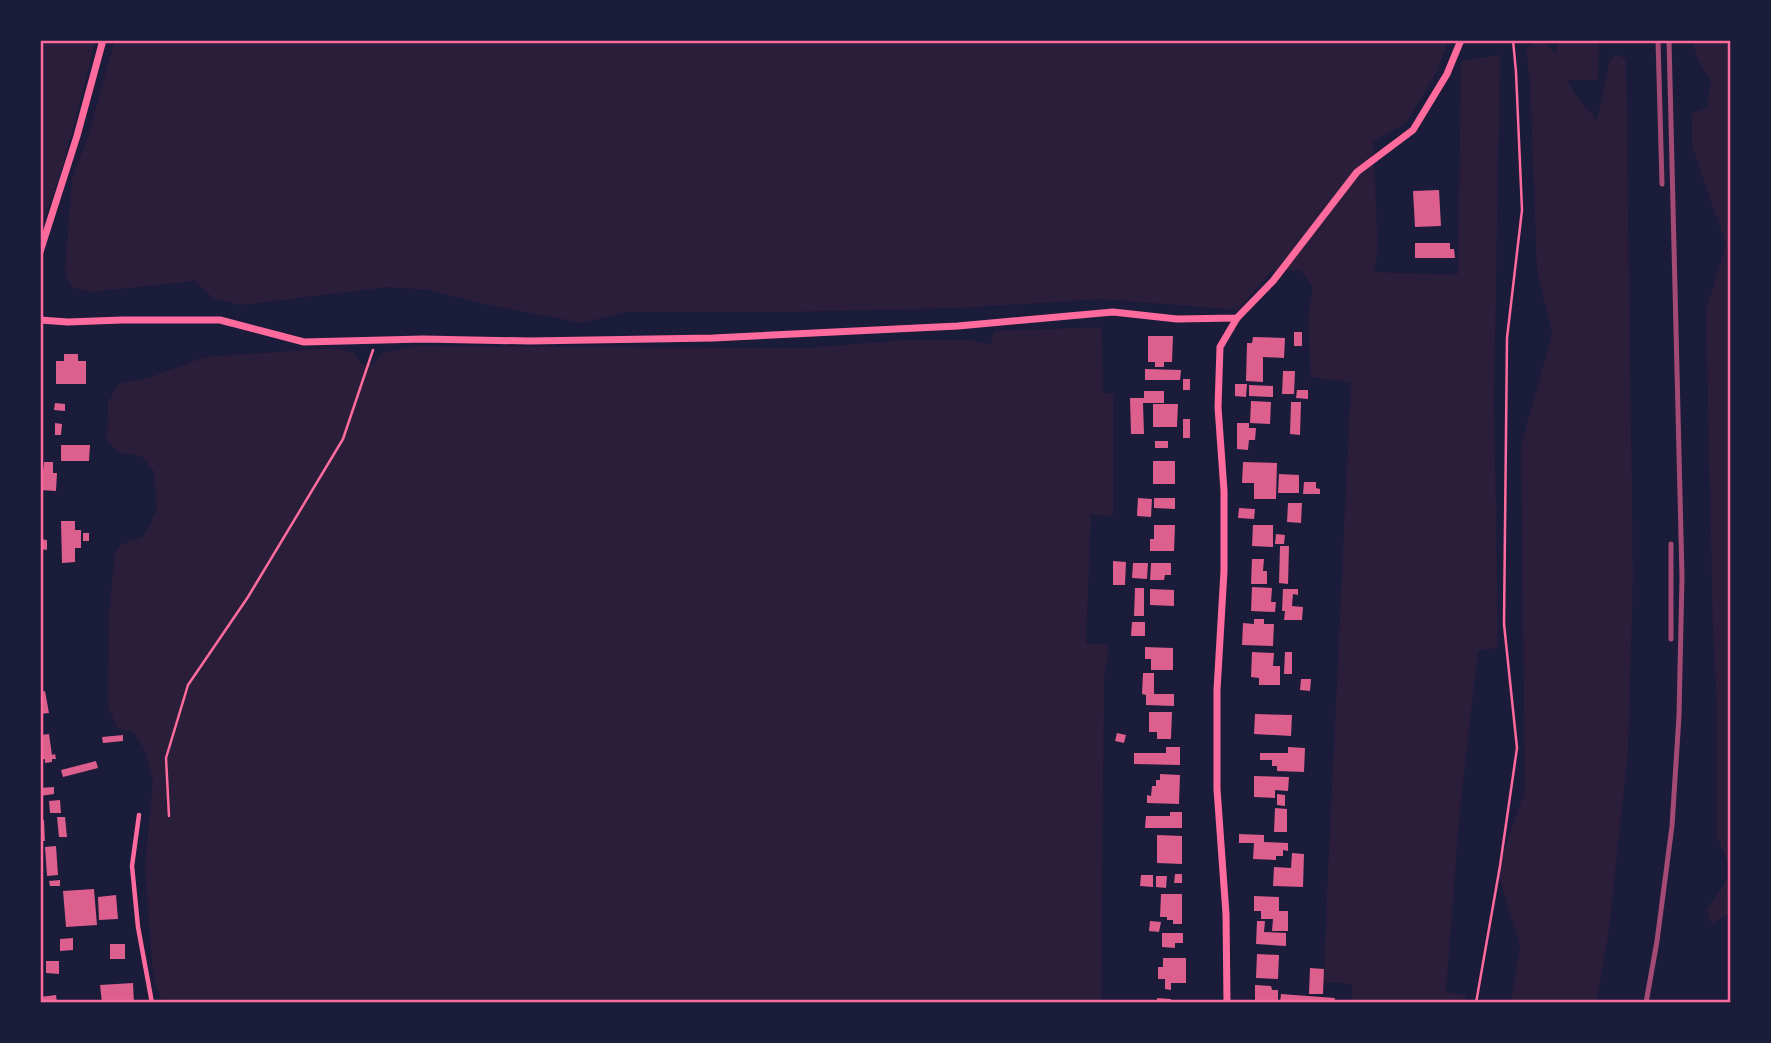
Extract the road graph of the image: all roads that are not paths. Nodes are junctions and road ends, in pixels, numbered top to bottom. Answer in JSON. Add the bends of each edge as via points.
{"nodes":[{"id":1,"x":103,"y":40,"type":"edge"},
{"id":2,"x":1461,"y":40,"type":"edge"},
{"id":3,"x":40,"y":252,"type":"edge"},
{"id":4,"x":1237,"y":318,"type":"junction"},
{"id":5,"x":40,"y":320,"type":"edge"},
{"id":6,"x":139,"y":815,"type":"dead end"},
{"id":7,"x":152,"y":1003,"type":"edge"},
{"id":8,"x":1227,"y":1003,"type":"edge"}],
"edges":[{"from":1,"to":3,"type":"street"},
{"from":2,"to":4,"type":"street","via":[[1447,74],[1413,130],[1357,172],[1273,281]]},
{"from":4,"to":5,"type":"street","via":[[1177,319],[1113,312],[958,326],[713,338],[304,342],[220,320]]},
{"from":4,"to":8,"type":"street","via":[[1220,347],[1218,407],[1224,570],[1217,789]]},
{"from":6,"to":7,"type":"lane","via":[[132,866]]}]}
